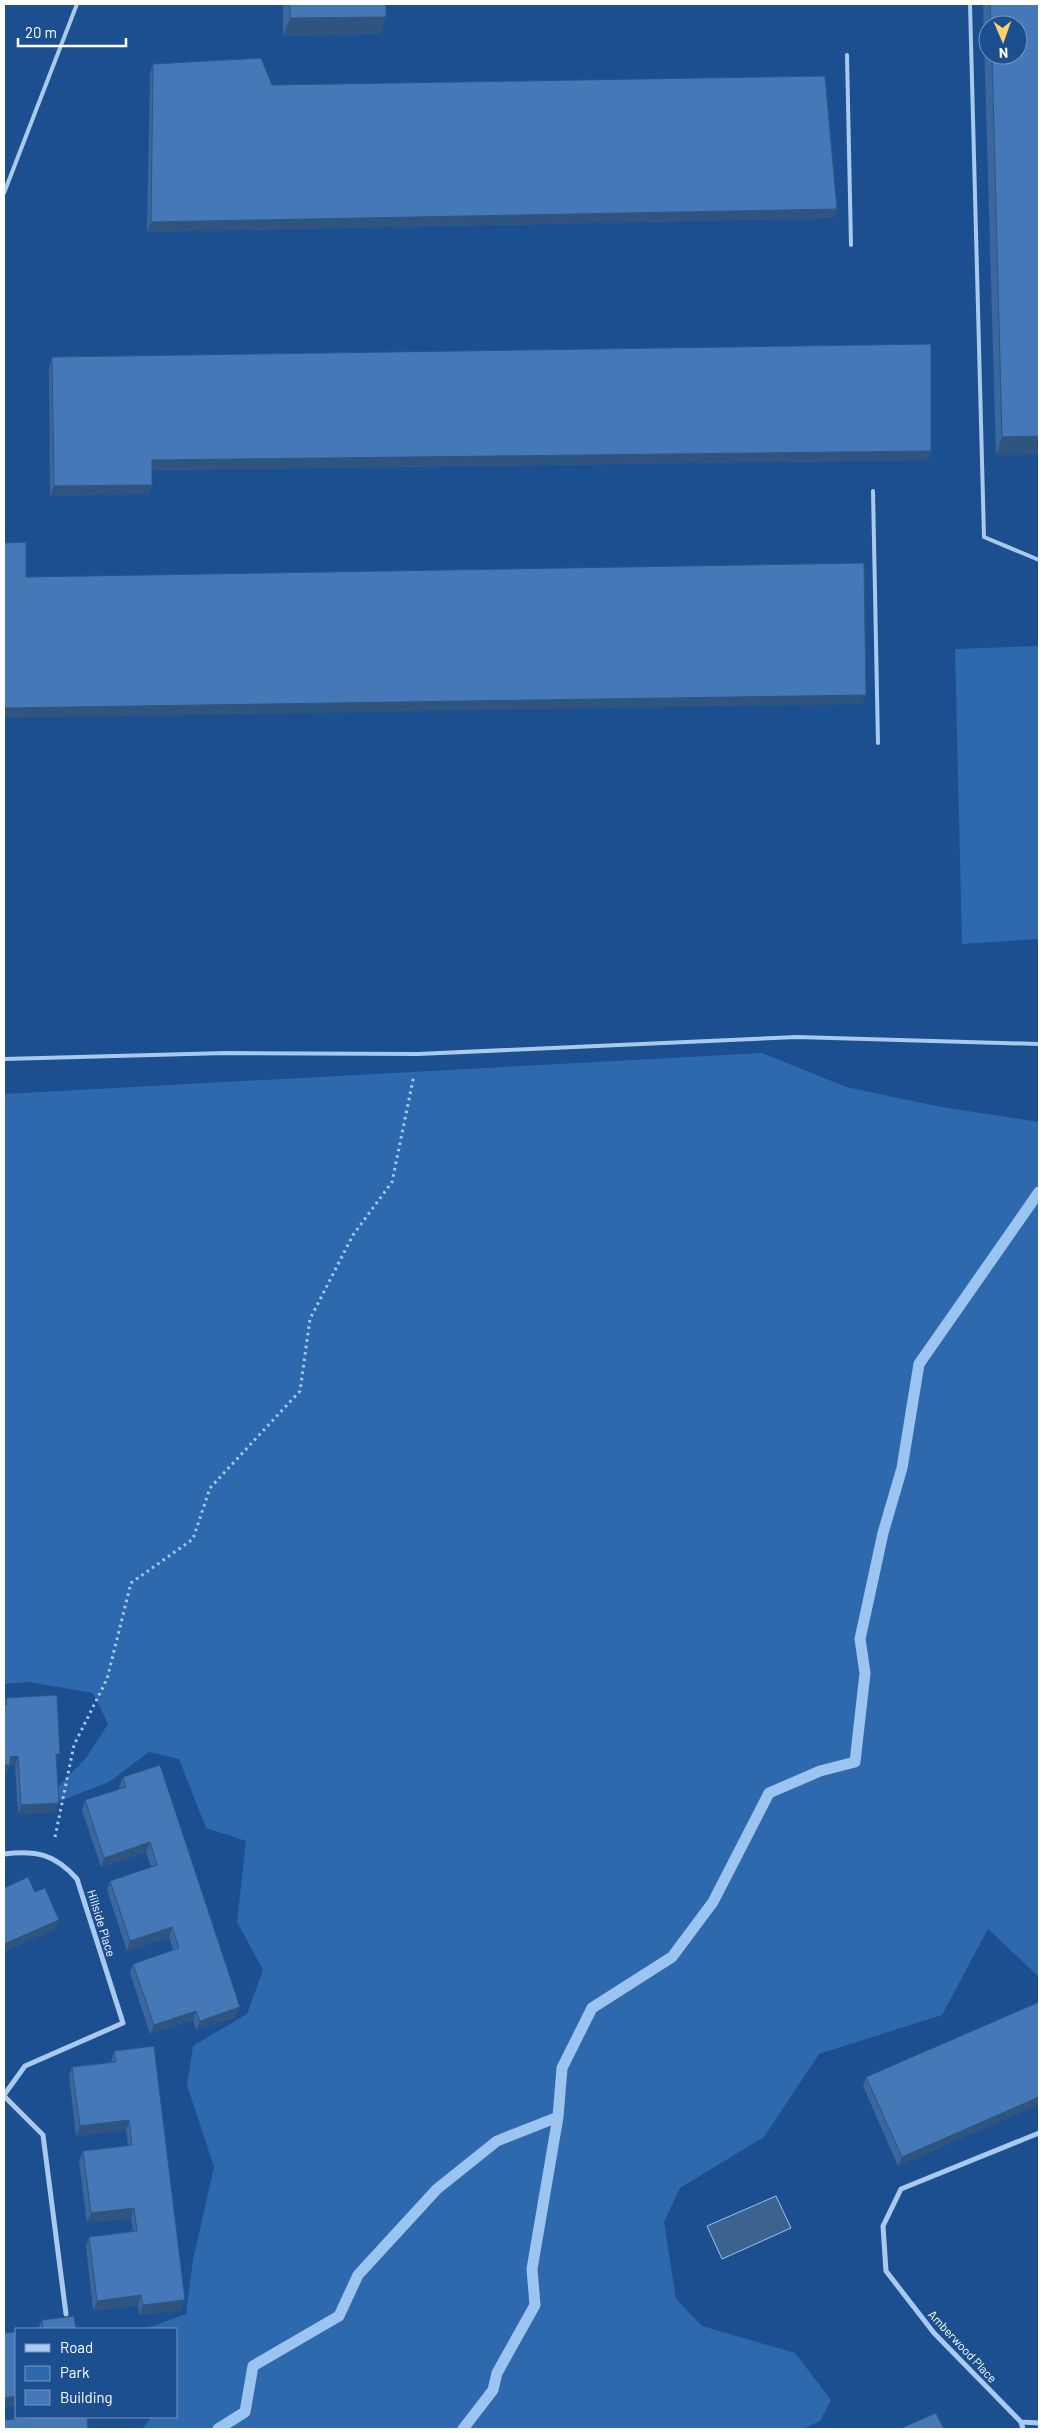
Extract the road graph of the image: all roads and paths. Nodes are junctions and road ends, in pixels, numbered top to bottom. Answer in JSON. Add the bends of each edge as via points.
{"nodes":[{"id":1,"x":77,"y":4,"type":"edge"},
{"id":2,"x":970,"y":4,"type":"edge"},
{"id":3,"x":847,"y":55,"type":"dead end"},
{"id":4,"x":4,"y":193,"type":"edge"},
{"id":5,"x":851,"y":246,"type":"dead end"},
{"id":6,"x":873,"y":491,"type":"dead end"},
{"id":7,"x":1039,"y":560,"type":"edge"},
{"id":8,"x":878,"y":743,"type":"dead end"},
{"id":9,"x":1039,"y":1044,"type":"edge"},
{"id":10,"x":418,"y":1054,"type":"junction"},
{"id":11,"x":4,"y":1059,"type":"edge"},
{"id":12,"x":4,"y":1854,"type":"edge"},
{"id":13,"x":52,"y":1858,"type":"junction"},
{"id":14,"x":4,"y":2096,"type":"edge"},
{"id":15,"x":1039,"y":2134,"type":"edge"},
{"id":16,"x":66,"y":2314,"type":"dead end"},
{"id":17,"x":1021,"y":2422,"type":"junction"},
{"id":18,"x":1039,"y":2423,"type":"edge"},
{"id":19,"x":1023,"y":2429,"type":"edge"}],
"edges":[{"from":1,"to":4,"type":"lane"},
{"from":2,"to":7,"type":"lane","via":[[984,537]]},
{"from":3,"to":5,"type":"lane"},
{"from":6,"to":8,"type":"lane"},
{"from":9,"to":10,"type":"lane","via":[[797,1037]]},
{"from":10,"to":11,"type":"lane","via":[[226,1053]]},
{"from":10,"to":13,"type":"path","via":[[392,1182],[353,1235],[310,1319],[300,1391],[210,1488],[193,1539],[131,1583],[107,1679],[74,1745]]},
{"from":12,"to":13,"type":"street","name":"Hillside Place","via":[[36,1853]]},
{"from":13,"to":14,"type":"street","name":"Hillside Place","via":[[69,1870],[82,1890],[123,2023],[25,2066]]},
{"from":14,"to":16,"type":"street","via":[[43,2135]]},
{"from":15,"to":17,"type":"street","name":"Amberwood Place","via":[[901,2189],[883,2226],[886,2271],[934,2333]]},
{"from":17,"to":18,"type":"street"},
{"from":17,"to":19,"type":"street","name":"Amberwood Place"}]}
